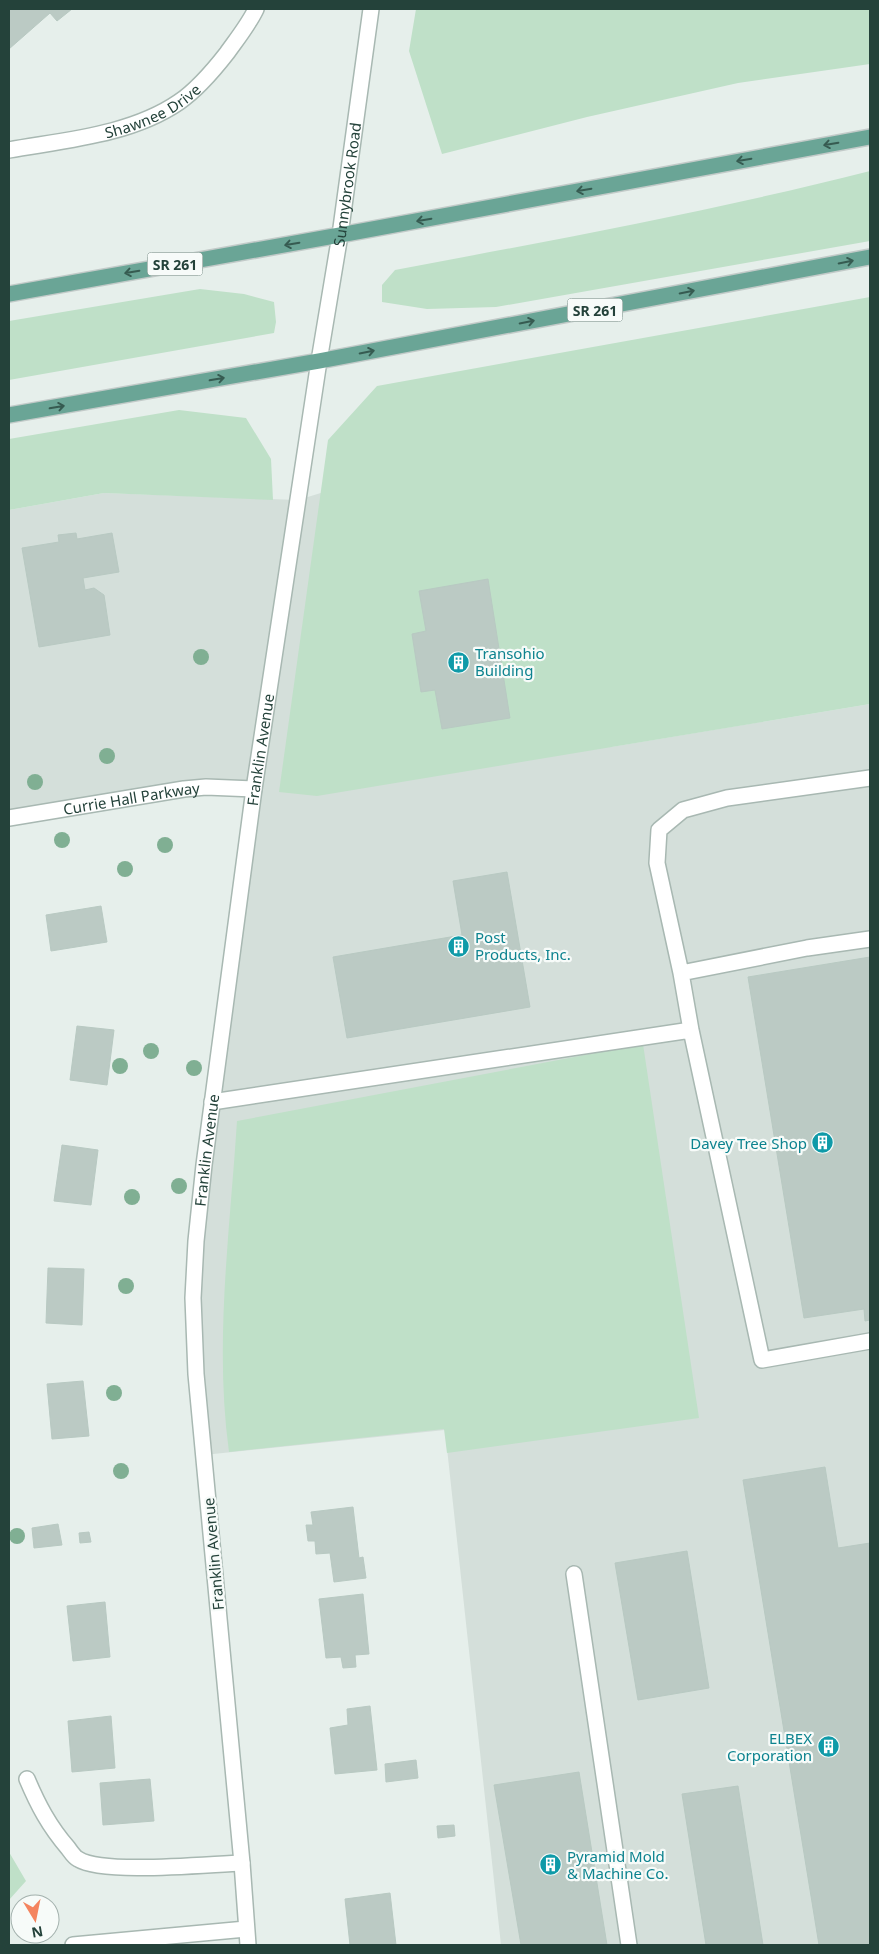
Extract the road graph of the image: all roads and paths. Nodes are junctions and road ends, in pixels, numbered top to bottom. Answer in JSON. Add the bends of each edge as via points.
{"nodes":[{"id":1,"x":256,"y":9,"type":"edge"},
{"id":2,"x":371,"y":9,"type":"edge"},
{"id":3,"x":870,"y":137,"type":"edge"},
{"id":4,"x":9,"y":150,"type":"edge"},
{"id":5,"x":340,"y":235,"type":"junction"},
{"id":6,"x":870,"y":257,"type":"edge"},
{"id":7,"x":9,"y":294,"type":"edge"},
{"id":8,"x":319,"y":361,"type":"junction"},
{"id":9,"x":9,"y":415,"type":"edge"},
{"id":10,"x":870,"y":778,"type":"edge"},
{"id":11,"x":254,"y":789,"type":"junction"},
{"id":12,"x":9,"y":818,"type":"edge"},
{"id":13,"x":870,"y":939,"type":"edge"},
{"id":14,"x":681,"y":974,"type":"junction"},
{"id":15,"x":691,"y":1030,"type":"junction"},
{"id":16,"x":212,"y":1102,"type":"junction"},
{"id":17,"x":870,"y":1341,"type":"edge"},
{"id":18,"x":574,"y":1574,"type":"dead end"},
{"id":19,"x":27,"y":1779,"type":"dead end"},
{"id":20,"x":242,"y":1863,"type":"junction"},
{"id":21,"x":246,"y":1930,"type":"junction"},
{"id":22,"x":73,"y":1945,"type":"edge"},
{"id":23,"x":248,"y":1945,"type":"edge"},
{"id":24,"x":629,"y":1945,"type":"edge"}],
"edges":[{"from":1,"to":4,"type":"street","name":"Shawnee Drive","via":[[215,69],[179,102],[142,121],[102,133]]},
{"from":2,"to":5,"type":"street","name":"Sunnybrook Road"},
{"from":3,"to":5,"type":"main road","number":"SR 261","one_way":true},
{"from":5,"to":7,"type":"main road","number":"SR 261","one_way":true},
{"from":5,"to":8,"type":"street","name":"Sunnybrook Road"},
{"from":8,"to":6,"type":"main road","number":"SR 261","one_way":true},
{"from":9,"to":8,"type":"main road","number":"SR 261","one_way":true},
{"from":8,"to":11,"type":"street","name":"Franklin Avenue"},
{"from":10,"to":14,"type":"street","via":[[728,798],[683,810],[659,830],[657,863]]},
{"from":11,"to":12,"type":"street","name":"Currie Hall Parkway","via":[[184,789]]},
{"from":11,"to":16,"type":"street","name":"Franklin Avenue"},
{"from":13,"to":14,"type":"street","via":[[807,948]]},
{"from":14,"to":15,"type":"street"},
{"from":15,"to":16,"type":"street"},
{"from":15,"to":17,"type":"street","via":[[762,1360]]},
{"from":16,"to":20,"type":"street","name":"Franklin Avenue","via":[[193,1298],[196,1374]]},
{"from":18,"to":24,"type":"street"},
{"from":19,"to":20,"type":"street","via":[[40,1810],[77,1859],[111,1866]]},
{"from":20,"to":21,"type":"street","name":"Franklin Avenue"},
{"from":21,"to":22,"type":"street"},
{"from":21,"to":23,"type":"street","name":"Franklin Avenue"}]}
